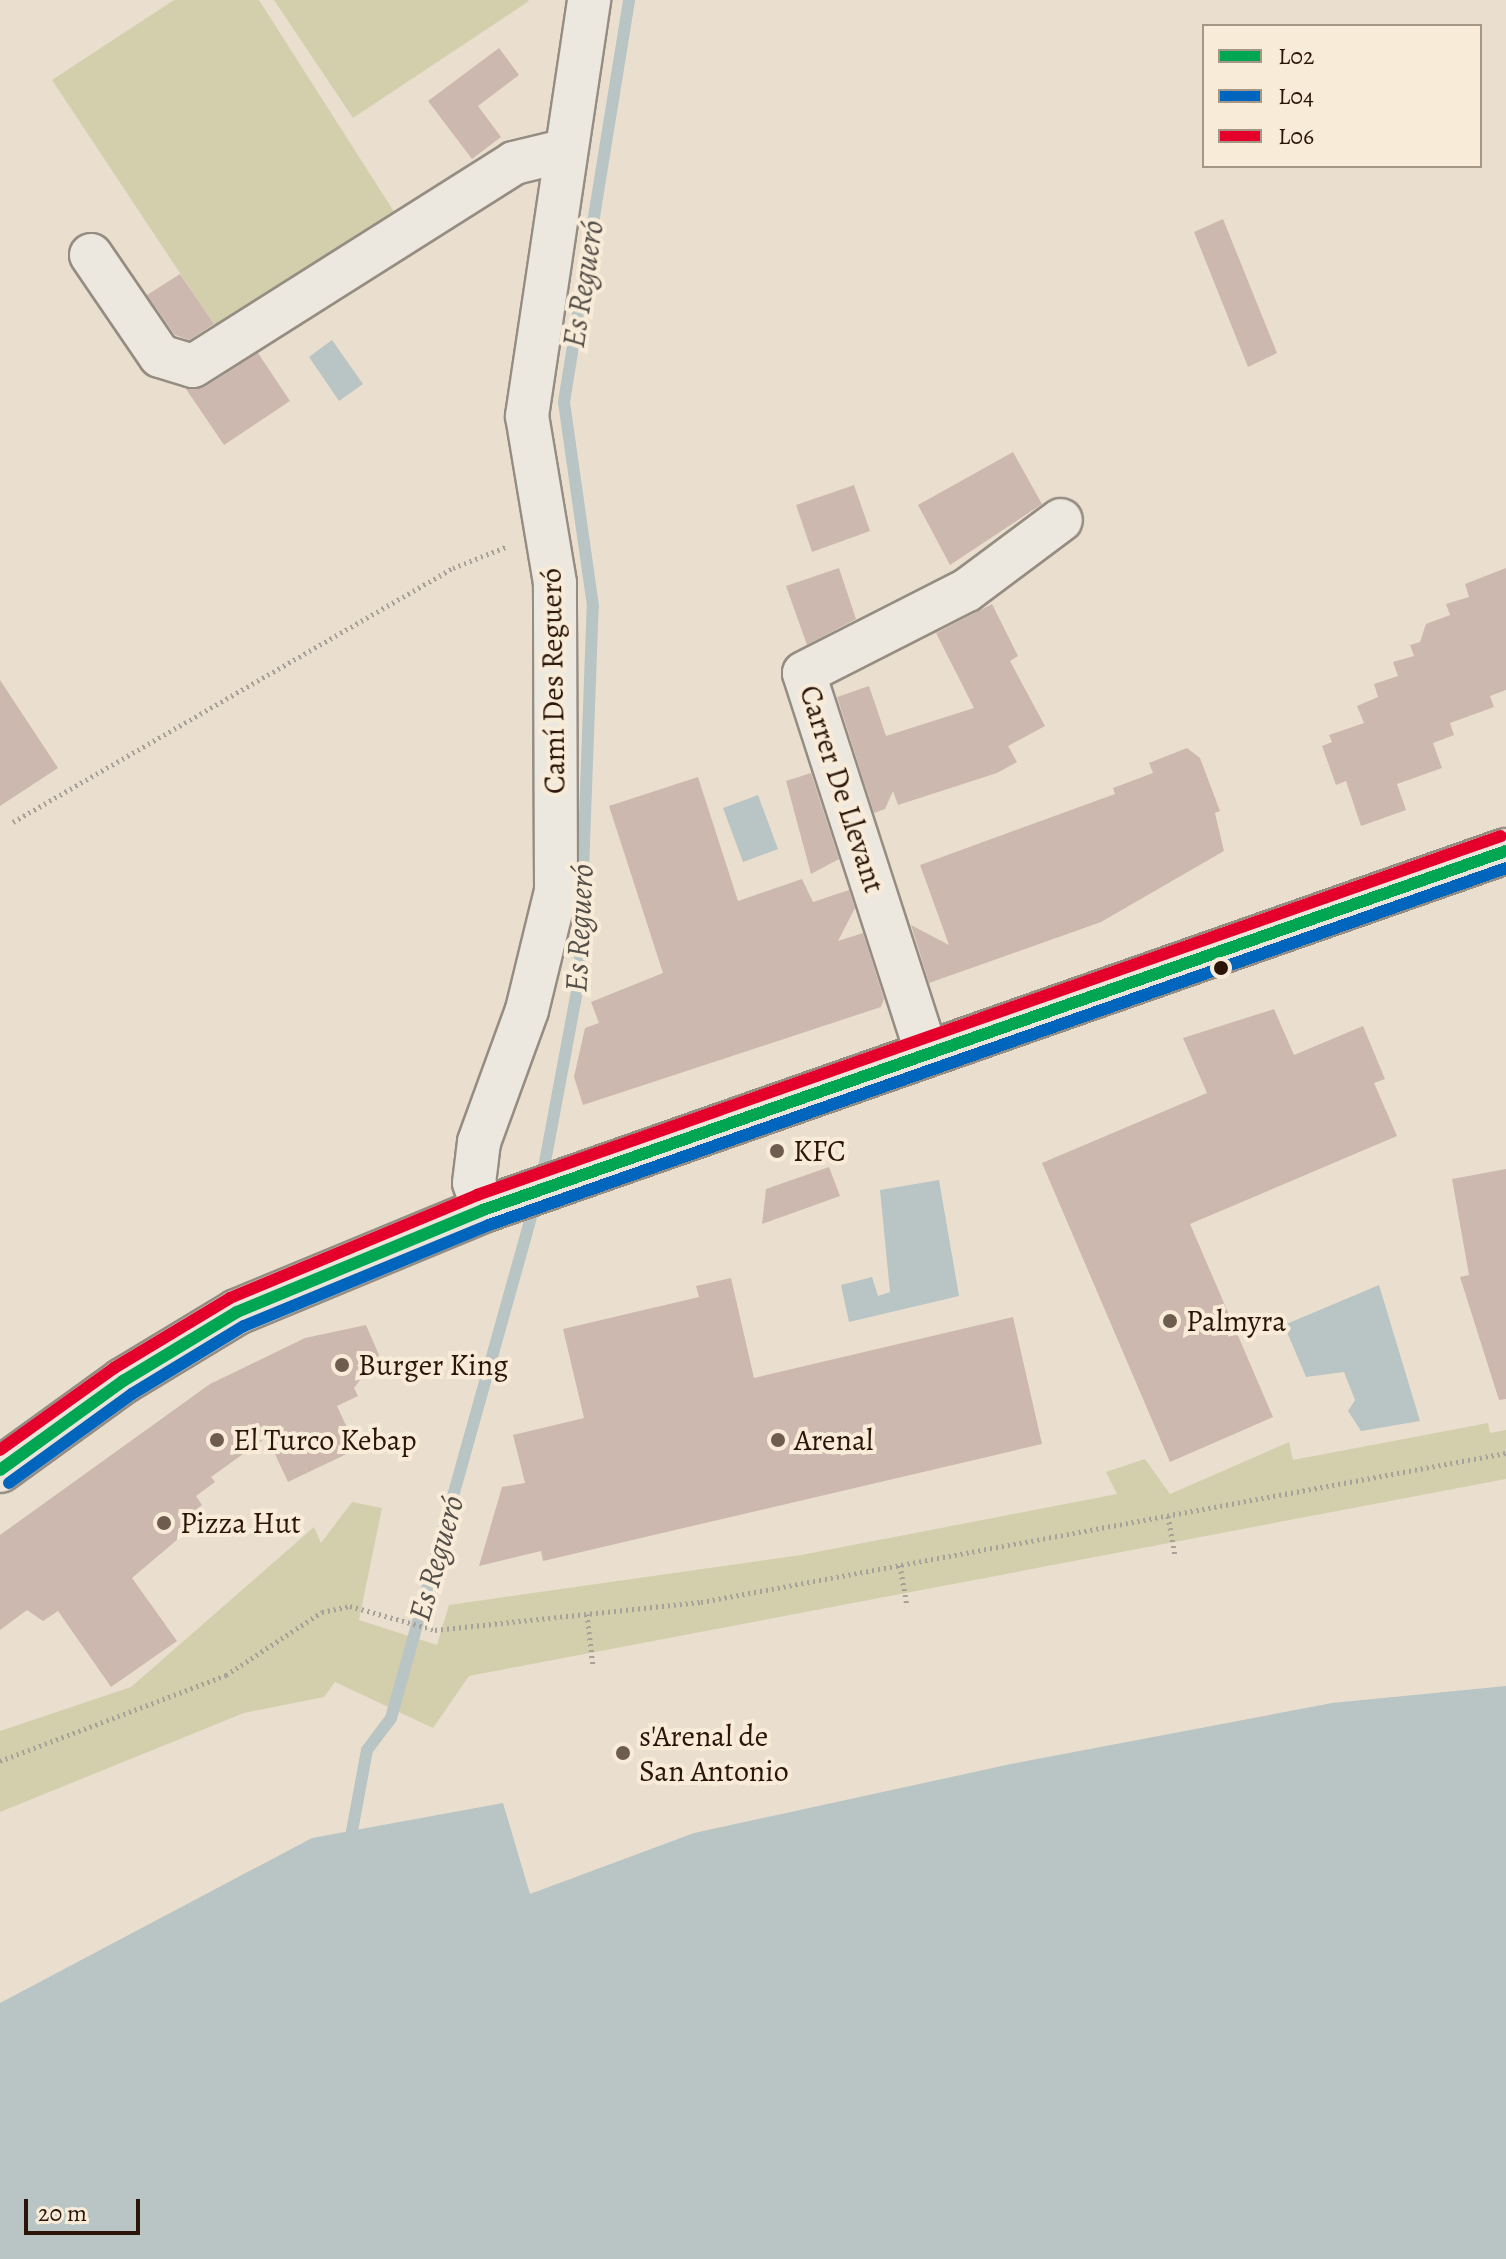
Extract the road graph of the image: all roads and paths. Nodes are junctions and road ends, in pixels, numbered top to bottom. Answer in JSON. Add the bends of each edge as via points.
{"nodes":[{"id":1,"x":589,"y":0,"type":"edge"},
{"id":2,"x":563,"y":151,"type":"junction"},
{"id":3,"x":91,"y":255,"type":"dead end"},
{"id":4,"x":1061,"y":520,"type":"dead end"},
{"id":5,"x":546,"y":531,"type":"junction"},
{"id":6,"x":13,"y":822,"type":"dead end"},
{"id":7,"x":1506,"y":851,"type":"edge"},
{"id":8,"x":927,"y":1054,"type":"junction"},
{"id":9,"x":499,"y":1204,"type":"junction"},
{"id":10,"x":1506,"y":1453,"type":"edge"},
{"id":11,"x":0,"y":1470,"type":"edge"},
{"id":12,"x":1168,"y":1516,"type":"junction"},
{"id":13,"x":1175,"y":1555,"type":"dead end"},
{"id":14,"x":900,"y":1565,"type":"junction"},
{"id":15,"x":907,"y":1606,"type":"dead end"},
{"id":16,"x":587,"y":1614,"type":"junction"},
{"id":17,"x":593,"y":1666,"type":"dead end"},
{"id":18,"x":0,"y":1761,"type":"edge"}],
"edges":[{"from":1,"to":2,"type":"street","name":"Camí Des Regueró"},
{"from":2,"to":3,"type":"street","via":[[514,163],[193,366],[160,356]]},
{"from":2,"to":5,"type":"street","name":"Camí Des Regueró","via":[[527,416]]},
{"from":4,"to":8,"type":"street","name":"Carrer De Llevant","via":[[967,590],[804,673]]},
{"from":5,"to":6,"type":"path","via":[[453,568]]},
{"from":5,"to":9,"type":"street","name":"Camí Des Regueró","via":[[555,583],[556,891],[527,1010],[479,1142],[474,1183]]},
{"from":7,"to":8,"type":"main road"},
{"from":8,"to":9,"type":"main road"},
{"from":9,"to":11,"type":"main road","via":[[237,1312],[123,1381]]},
{"from":10,"to":12,"type":"path"},
{"from":12,"to":13,"type":"path"},
{"from":12,"to":14,"type":"path"},
{"from":14,"to":15,"type":"path"},
{"from":14,"to":16,"type":"path","via":[[701,1602]]},
{"from":16,"to":17,"type":"path"},
{"from":16,"to":18,"type":"path","via":[[435,1630],[350,1606],[322,1612],[226,1675]]}]}
